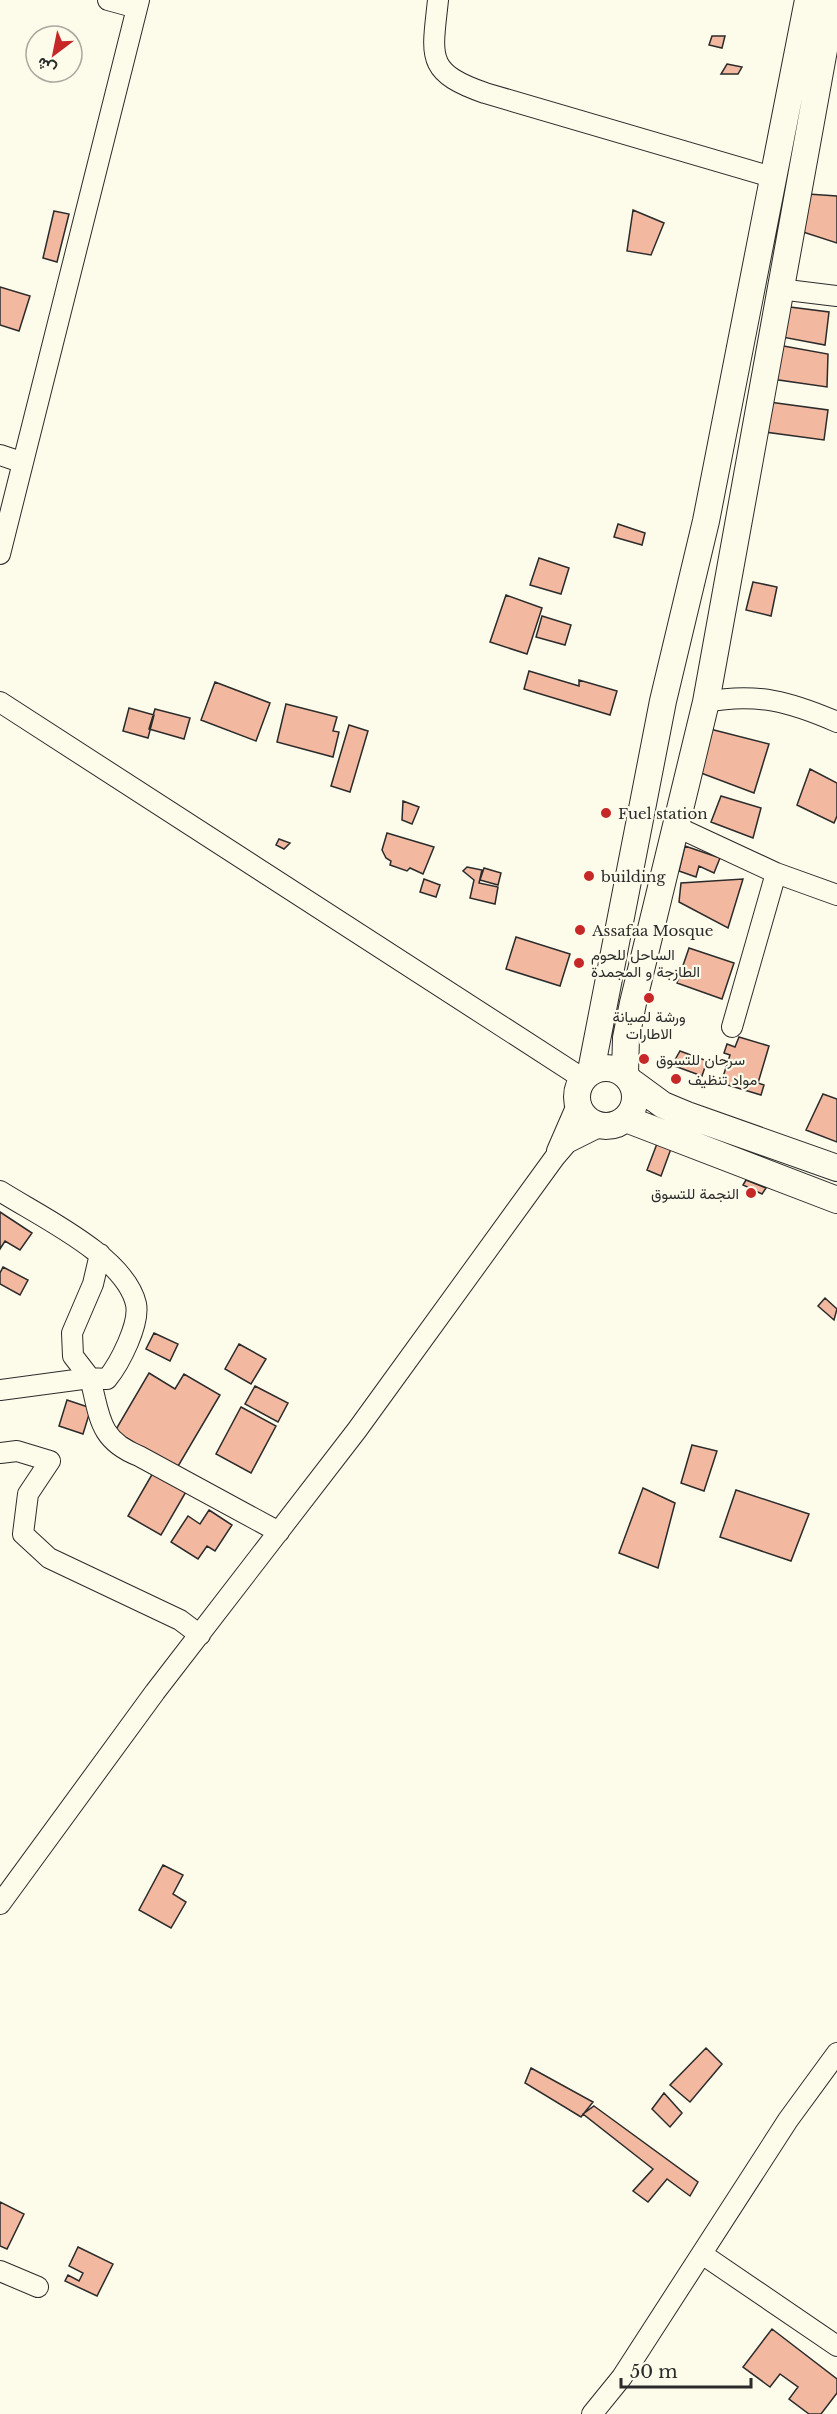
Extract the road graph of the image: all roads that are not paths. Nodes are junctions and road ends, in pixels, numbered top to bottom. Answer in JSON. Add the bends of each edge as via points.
{"nodes":[{"id":1,"x":108,"y":0,"type":"edge"},
{"id":2,"x":438,"y":0,"type":"edge"},
{"id":3,"x":808,"y":0,"type":"edge"},
{"id":4,"x":833,"y":0,"type":"edge"},
{"id":5,"x":138,"y":4,"type":"edge"},
{"id":6,"x":775,"y":178,"type":"junction"},
{"id":7,"x":779,"y":290,"type":"junction"},
{"id":8,"x":837,"y":296,"type":"edge"},
{"id":9,"x":0,"y":455,"type":"edge"},
{"id":10,"x":21,"y":462,"type":"junction"},
{"id":11,"x":0,"y":554,"type":"edge"},
{"id":12,"x":0,"y":702,"type":"edge"},
{"id":13,"x":706,"y":702,"type":"junction"},
{"id":14,"x":837,"y":723,"type":"edge"},
{"id":15,"x":676,"y":827,"type":"junction"},
{"id":16,"x":776,"y":873,"type":"junction"},
{"id":17,"x":837,"y":895,"type":"edge"},
{"id":18,"x":732,"y":1027,"type":"dead end"},
{"id":19,"x":586,"y":1075,"type":"junction"},
{"id":20,"x":629,"y":1078,"type":"junction"},
{"id":21,"x":577,"y":1105,"type":"junction"},
{"id":22,"x":626,"y":1119,"type":"junction"},
{"id":23,"x":601,"y":1126,"type":"junction"},
{"id":24,"x":555,"y":1156,"type":"junction"},
{"id":25,"x":837,"y":1168,"type":"edge"},
{"id":26,"x":0,"y":1191,"type":"edge"},
{"id":27,"x":837,"y":1200,"type":"edge"},
{"id":28,"x":100,"y":1254,"type":"junction"},
{"id":29,"x":90,"y":1378,"type":"junction"},
{"id":30,"x":0,"y":1390,"type":"edge"},
{"id":31,"x":0,"y":1452,"type":"edge"},
{"id":32,"x":279,"y":1532,"type":"junction"},
{"id":33,"x":200,"y":1635,"type":"junction"},
{"id":34,"x":0,"y":1904,"type":"edge"},
{"id":35,"x":837,"y":2053,"type":"edge"},
{"id":36,"x":702,"y":2254,"type":"junction"},
{"id":37,"x":0,"y":2271,"type":"edge"},
{"id":38,"x":38,"y":2287,"type":"dead end"},
{"id":39,"x":837,"y":2346,"type":"edge"},
{"id":40,"x":592,"y":2414,"type":"edge"}],
"edges":[{"from":1,"to":5,"type":"street"},
{"from":2,"to":6,"type":"street","via":[[433,45],[438,66],[452,80]]},
{"from":3,"to":6,"type":"main road"},
{"from":4,"to":7,"type":"main road"},
{"from":5,"to":10,"type":"street"},
{"from":6,"to":19,"type":"main road","via":[[706,521],[663,701]]},
{"from":7,"to":8,"type":"street"},
{"from":7,"to":13,"type":"main road"},
{"from":9,"to":10,"type":"street"},
{"from":10,"to":11,"type":"street"},
{"from":12,"to":19,"type":"street"},
{"from":13,"to":14,"type":"street","via":[[753,696],[787,702]]},
{"from":13,"to":15,"type":"main road"},
{"from":15,"to":16,"type":"street"},
{"from":15,"to":20,"type":"main road","via":[[626,1038]]},
{"from":16,"to":17,"type":"street"},
{"from":16,"to":18,"type":"street"},
{"from":19,"to":20,"type":"main road","via":[[606,1067]]},
{"from":19,"to":21,"type":"main road","via":[[577,1089]]},
{"from":20,"to":22,"type":"main road","via":[[636,1096]]},
{"from":20,"to":25,"type":"main road","via":[[663,1105]]},
{"from":21,"to":23,"type":"main road","via":[[586,1118]]},
{"from":21,"to":24,"type":"street"},
{"from":22,"to":23,"type":"main road"},
{"from":22,"to":27,"type":"main road"},
{"from":23,"to":24,"type":"street","via":[[567,1143]]},
{"from":24,"to":32,"type":"street"},
{"from":26,"to":28,"type":"street"},
{"from":28,"to":29,"type":"street","via":[[93,1284],[72,1333],[74,1356]]},
{"from":28,"to":29,"type":"street","via":[[124,1277],[136,1303],[137,1320],[107,1379]]},
{"from":29,"to":30,"type":"street"},
{"from":29,"to":32,"type":"street","via":[[104,1430],[119,1449]]},
{"from":31,"to":33,"type":"street","via":[[18,1451],[50,1461],[28,1494],[23,1534],[49,1558],[180,1620]]},
{"from":32,"to":33,"type":"street"},
{"from":33,"to":34,"type":"street"},
{"from":35,"to":36,"type":"street"},
{"from":36,"to":39,"type":"street"},
{"from":36,"to":40,"type":"street","via":[[622,2377]]},
{"from":37,"to":38,"type":"street"}]}
